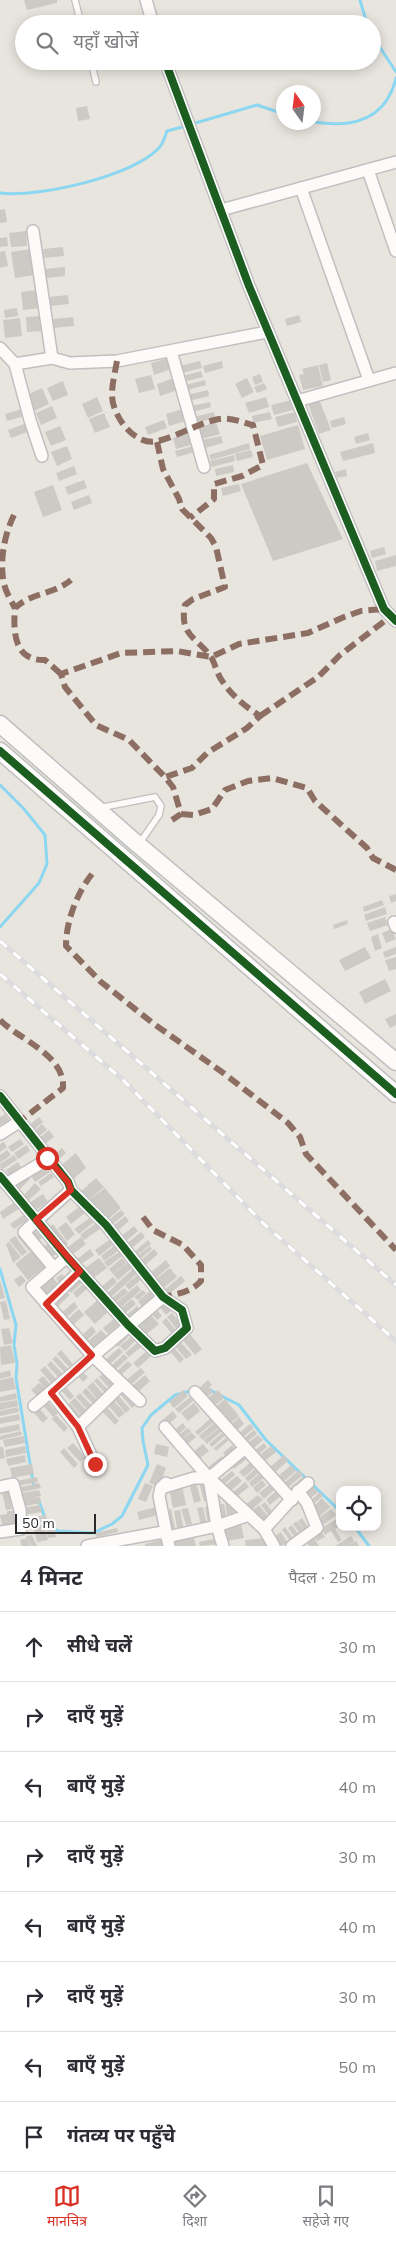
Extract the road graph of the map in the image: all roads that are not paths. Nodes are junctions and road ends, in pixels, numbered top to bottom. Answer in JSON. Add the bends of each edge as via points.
{"nodes":[{"id":1,"x":75,"y":0,"type":"edge"},
{"id":2,"x":146,"y":0,"type":"edge"},
{"id":3,"x":79,"y":15,"type":"edge"},
{"id":4,"x":150,"y":15,"type":"edge"},
{"id":5,"x":93,"y":70,"type":"edge"},
{"id":6,"x":168,"y":70,"type":"edge"},
{"id":7,"x":96,"y":82,"type":"dead end"},
{"id":8,"x":396,"y":162,"type":"edge"},
{"id":9,"x":368,"y":170,"type":"junction"},
{"id":10,"x":301,"y":188,"type":"junction"},
{"id":11,"x":221,"y":210,"type":"junction"},
{"id":12,"x":33,"y":231,"type":"dead end"},
{"id":13,"x":396,"y":251,"type":"edge"},
{"id":14,"x":267,"y":332,"type":"junction"},
{"id":15,"x":1,"y":345,"type":"edge"},
{"id":16,"x":171,"y":351,"type":"junction"},
{"id":17,"x":52,"y":358,"type":"junction"},
{"id":18,"x":15,"y":364,"type":"junction"},
{"id":19,"x":396,"y":373,"type":"edge"},
{"id":20,"x":370,"y":380,"type":"junction"},
{"id":21,"x":297,"y":401,"type":"junction"},
{"id":22,"x":42,"y":456,"type":"dead end"},
{"id":23,"x":204,"y":467,"type":"dead end"},
{"id":24,"x":396,"y":622,"type":"edge"},
{"id":25,"x":0,"y":724,"type":"edge"},
{"id":26,"x":0,"y":751,"type":"edge"},
{"id":27,"x":97,"y":808,"type":"junction"},
{"id":28,"x":139,"y":845,"type":"junction"},
{"id":29,"x":396,"y":1062,"type":"edge"},
{"id":30,"x":396,"y":1094,"type":"edge"},
{"id":31,"x":0,"y":1096,"type":"edge"},
{"id":32,"x":19,"y":1122,"type":"junction"},
{"id":33,"x":0,"y":1134,"type":"edge"},
{"id":34,"x":48,"y":1159,"type":"junction"},
{"id":35,"x":2,"y":1179,"type":"edge"},
{"id":36,"x":71,"y":1190,"type":"junction"},
{"id":37,"x":36,"y":1220,"type":"junction"},
{"id":38,"x":67,"y":1257,"type":"junction"},
{"id":39,"x":54,"y":1268,"type":"junction"},
{"id":40,"x":80,"y":1271,"type":"junction"},
{"id":41,"x":163,"y":1297,"type":"junction"},
{"id":42,"x":46,"y":1304,"type":"junction"},
{"id":43,"x":128,"y":1326,"type":"junction"},
{"id":44,"x":92,"y":1355,"type":"junction"},
{"id":45,"x":121,"y":1385,"type":"junction"},
{"id":46,"x":195,"y":1392,"type":"dead end"},
{"id":47,"x":51,"y":1393,"type":"junction"},
{"id":48,"x":140,"y":1401,"type":"dead end"},
{"id":49,"x":34,"y":1406,"type":"dead end"},
{"id":50,"x":78,"y":1427,"type":"junction"},
{"id":51,"x":165,"y":1427,"type":"dead end"},
{"id":52,"x":244,"y":1449,"type":"junction"},
{"id":53,"x":95,"y":1464,"type":"dead end"},
{"id":54,"x":209,"y":1478,"type":"junction"},
{"id":55,"x":171,"y":1479,"type":"dead end"},
{"id":56,"x":0,"y":1481,"type":"edge"},
{"id":57,"x":308,"y":1483,"type":"dead end"},
{"id":58,"x":0,"y":1487,"type":"edge"},
{"id":59,"x":161,"y":1488,"type":"junction"},
{"id":60,"x":295,"y":1495,"type":"junction"},
{"id":61,"x":249,"y":1515,"type":"junction"},
{"id":62,"x":217,"y":1526,"type":"junction"},
{"id":63,"x":264,"y":1528,"type":"junction"},
{"id":64,"x":0,"y":1532,"type":"edge"},
{"id":65,"x":168,"y":1541,"type":"edge"},
{"id":66,"x":120,"y":1542,"type":"edge"},
{"id":67,"x":87,"y":1546,"type":"edge"},
{"id":68,"x":223,"y":1546,"type":"edge"},
{"id":69,"x":274,"y":1546,"type":"edge"},
{"id":70,"x":292,"y":1546,"type":"edge"}],
"edges":[{"from":1,"to":3,"type":"lane"},
{"from":2,"to":4,"type":"street"},
{"from":5,"to":7,"type":"lane"},
{"from":6,"to":11,"type":"street"},
{"from":8,"to":9,"type":"street"},
{"from":9,"to":10,"type":"street"},
{"from":9,"to":13,"type":"street"},
{"from":10,"to":11,"type":"street"},
{"from":10,"to":20,"type":"street"},
{"from":11,"to":14,"type":"street"},
{"from":12,"to":17,"type":"street"},
{"from":14,"to":16,"type":"street"},
{"from":14,"to":21,"type":"street"},
{"from":15,"to":18,"type":"street"},
{"from":16,"to":17,"type":"street","via":[[93,363],[70,363]]},
{"from":16,"to":23,"type":"street"},
{"from":17,"to":18,"type":"street"},
{"from":18,"to":22,"type":"street"},
{"from":19,"to":20,"type":"street"},
{"from":20,"to":21,"type":"street"},
{"from":21,"to":24,"type":"street","via":[[384,609]]},
{"from":25,"to":27,"type":"street"},
{"from":26,"to":30,"type":"street"},
{"from":27,"to":28,"type":"street"},
{"from":27,"to":28,"type":"lane","via":[[155,797],[161,806],[159,815]]},
{"from":28,"to":29,"type":"street"},
{"from":31,"to":32,"type":"street"},
{"from":32,"to":33,"type":"street"},
{"from":32,"to":34,"type":"street"},
{"from":34,"to":35,"type":"street"},
{"from":34,"to":36,"type":"street"},
{"from":35,"to":37,"type":"street"},
{"from":36,"to":37,"type":"street"},
{"from":36,"to":41,"type":"street","via":[[106,1225]]},
{"from":37,"to":38,"type":"street"},
{"from":37,"to":39,"type":"street","via":[[24,1232]]},
{"from":38,"to":39,"type":"street"},
{"from":38,"to":40,"type":"street"},
{"from":39,"to":42,"type":"street","via":[[32,1286]]},
{"from":40,"to":42,"type":"street"},
{"from":40,"to":43,"type":"street"},
{"from":41,"to":43,"type":"street"},
{"from":41,"to":43,"type":"street","via":[[182,1310],[186,1328],[165,1348],[155,1351]]},
{"from":42,"to":44,"type":"street"},
{"from":43,"to":44,"type":"street"},
{"from":44,"to":45,"type":"street"},
{"from":44,"to":47,"type":"street"},
{"from":45,"to":48,"type":"street"},
{"from":45,"to":50,"type":"street"},
{"from":46,"to":52,"type":"street"},
{"from":47,"to":49,"type":"street"},
{"from":47,"to":50,"type":"street"},
{"from":50,"to":53,"type":"street"},
{"from":51,"to":54,"type":"street"},
{"from":52,"to":54,"type":"street"},
{"from":52,"to":60,"type":"street"},
{"from":54,"to":59,"type":"street","via":[[194,1478]]},
{"from":54,"to":61,"type":"street"},
{"from":54,"to":62,"type":"street"},
{"from":55,"to":59,"type":"street"},
{"from":56,"to":58,"type":"street"},
{"from":57,"to":60,"type":"street"},
{"from":58,"to":64,"type":"street","via":[[13,1484],[21,1529]]},
{"from":59,"to":65,"type":"street","via":[[160,1507]]},
{"from":60,"to":63,"type":"street"},
{"from":60,"to":70,"type":"street","via":[[307,1503],[317,1528]]},
{"from":61,"to":62,"type":"street"},
{"from":61,"to":63,"type":"street"},
{"from":62,"to":65,"type":"street"},
{"from":62,"to":68,"type":"street"},
{"from":63,"to":69,"type":"street"},
{"from":65,"to":66,"type":"street","via":[[163,1532]]},
{"from":66,"to":67,"type":"street"}]}
